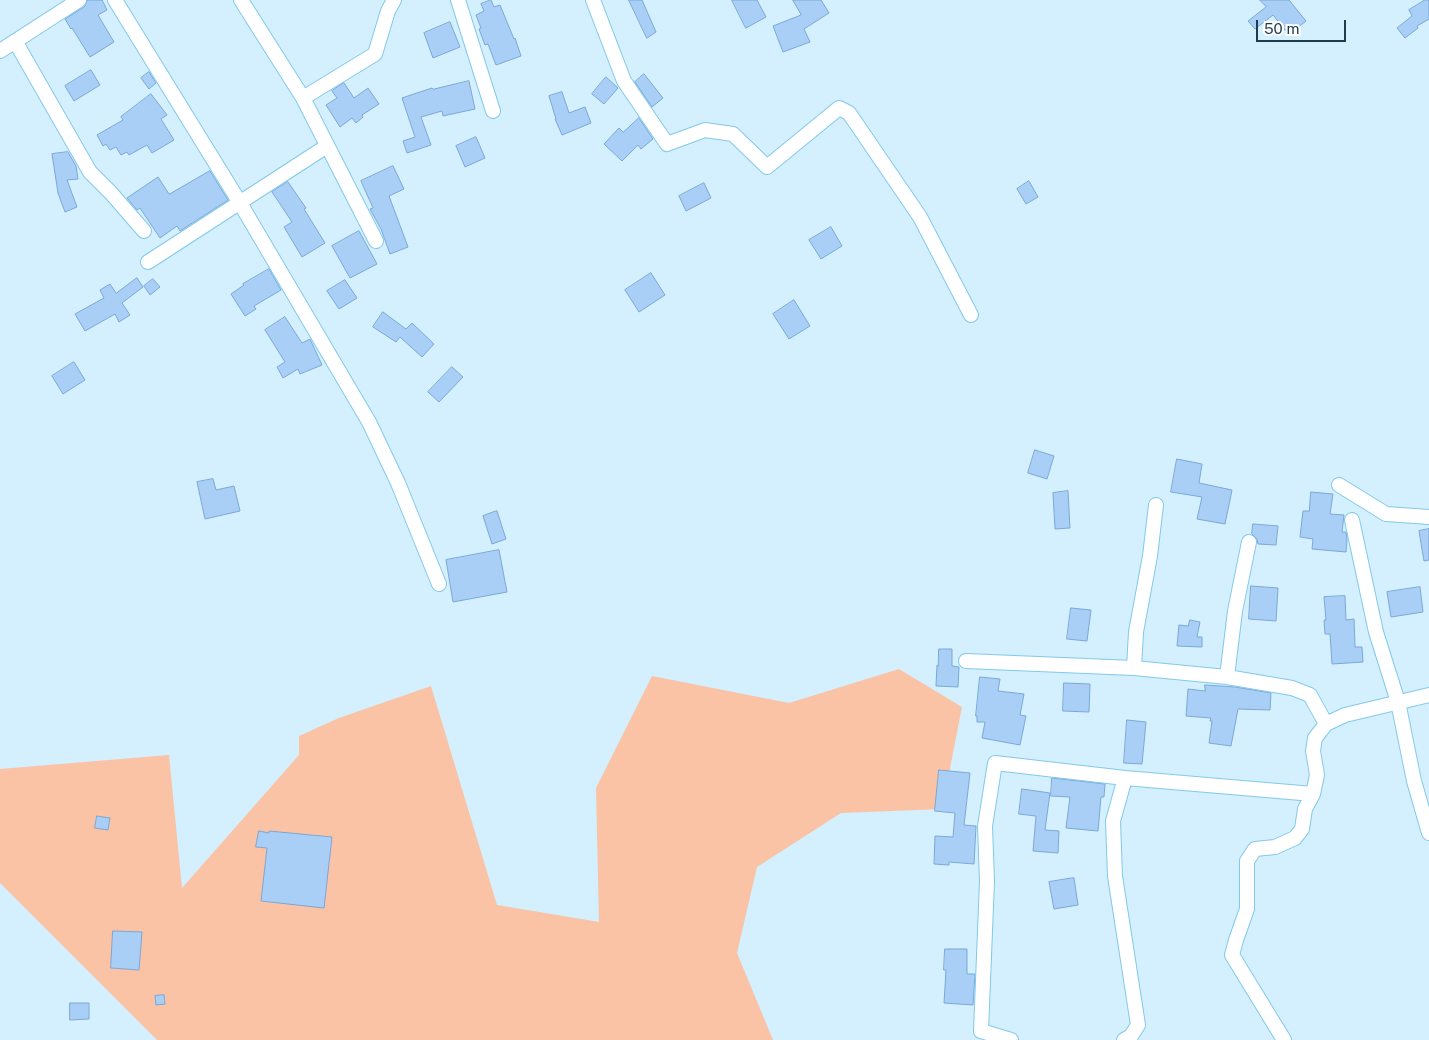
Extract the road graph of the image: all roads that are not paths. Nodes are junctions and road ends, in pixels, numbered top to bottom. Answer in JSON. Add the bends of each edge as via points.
{"nodes":[{"id":1,"x":79,"y":0,"type":"edge"},
{"id":2,"x":115,"y":0,"type":"edge"},
{"id":3,"x":241,"y":0,"type":"edge"},
{"id":4,"x":394,"y":0,"type":"edge"},
{"id":5,"x":458,"y":0,"type":"edge"},
{"id":6,"x":593,"y":0,"type":"edge"},
{"id":7,"x":15,"y":41,"type":"junction"},
{"id":8,"x":0,"y":51,"type":"edge"},
{"id":9,"x":304,"y":98,"type":"junction"},
{"id":10,"x":493,"y":111,"type":"dead end"},
{"id":11,"x":327,"y":146,"type":"junction"},
{"id":12,"x":240,"y":203,"type":"junction"},
{"id":13,"x":144,"y":231,"type":"dead end"},
{"id":14,"x":376,"y":241,"type":"dead end"},
{"id":15,"x":148,"y":262,"type":"dead end"},
{"id":16,"x":971,"y":315,"type":"dead end"},
{"id":17,"x":1339,"y":485,"type":"dead end"},
{"id":18,"x":1156,"y":506,"type":"dead end"},
{"id":19,"x":1429,"y":517,"type":"edge"},
{"id":20,"x":1352,"y":520,"type":"dead end"},
{"id":21,"x":1249,"y":542,"type":"dead end"},
{"id":22,"x":439,"y":584,"type":"dead end"},
{"id":23,"x":966,"y":661,"type":"dead end"},
{"id":24,"x":1134,"y":668,"type":"junction"},
{"id":25,"x":1227,"y":677,"type":"junction"},
{"id":26,"x":1429,"y":695,"type":"edge"},
{"id":27,"x":1398,"y":702,"type":"junction"},
{"id":28,"x":1326,"y":724,"type":"junction"},
{"id":29,"x":1126,"y":778,"type":"junction"},
{"id":30,"x":1313,"y":794,"type":"junction"},
{"id":31,"x":1429,"y":833,"type":"edge"},
{"id":32,"x":1011,"y":1040,"type":"edge"},
{"id":33,"x":1124,"y":1040,"type":"edge"},
{"id":34,"x":1284,"y":1040,"type":"edge"}],
"edges":[{"from":1,"to":7,"type":"street"},
{"from":2,"to":12,"type":"street"},
{"from":3,"to":9,"type":"street"},
{"from":4,"to":9,"type":"street","via":[[375,54]]},
{"from":5,"to":10,"type":"street"},
{"from":6,"to":16,"type":"street","via":[[624,81],[667,144],[705,130],[734,134],[767,167],[839,108],[849,113],[920,217]]},
{"from":7,"to":8,"type":"street"},
{"from":7,"to":13,"type":"street","via":[[90,172]]},
{"from":9,"to":11,"type":"street"},
{"from":11,"to":12,"type":"street"},
{"from":11,"to":14,"type":"street"},
{"from":12,"to":15,"type":"street"},
{"from":12,"to":22,"type":"street","via":[[369,422]]},
{"from":17,"to":19,"type":"street","via":[[1386,514]]},
{"from":18,"to":24,"type":"street","via":[[1136,632]]},
{"from":20,"to":27,"type":"street","via":[[1376,632]]},
{"from":21,"to":25,"type":"street","via":[[1235,611]]},
{"from":23,"to":24,"type":"street"},
{"from":24,"to":25,"type":"street"},
{"from":25,"to":28,"type":"street","via":[[1292,688],[1310,695]]},
{"from":26,"to":27,"type":"street"},
{"from":27,"to":28,"type":"street","via":[[1346,715]]},
{"from":27,"to":31,"type":"street","via":[[1414,781]]},
{"from":28,"to":30,"type":"street","via":[[1315,738],[1313,752],[1317,775]]},
{"from":29,"to":30,"type":"street"},
{"from":29,"to":32,"type":"street","via":[[995,763],[985,826],[987,881],[981,1032]]},
{"from":29,"to":33,"type":"street","via":[[1112,821],[1115,876],[1138,1026],[1132,1036]]},
{"from":30,"to":34,"type":"street","via":[[1305,809],[1302,829],[1295,838],[1275,847],[1255,849],[1247,861],[1247,909],[1232,955]]}]}
